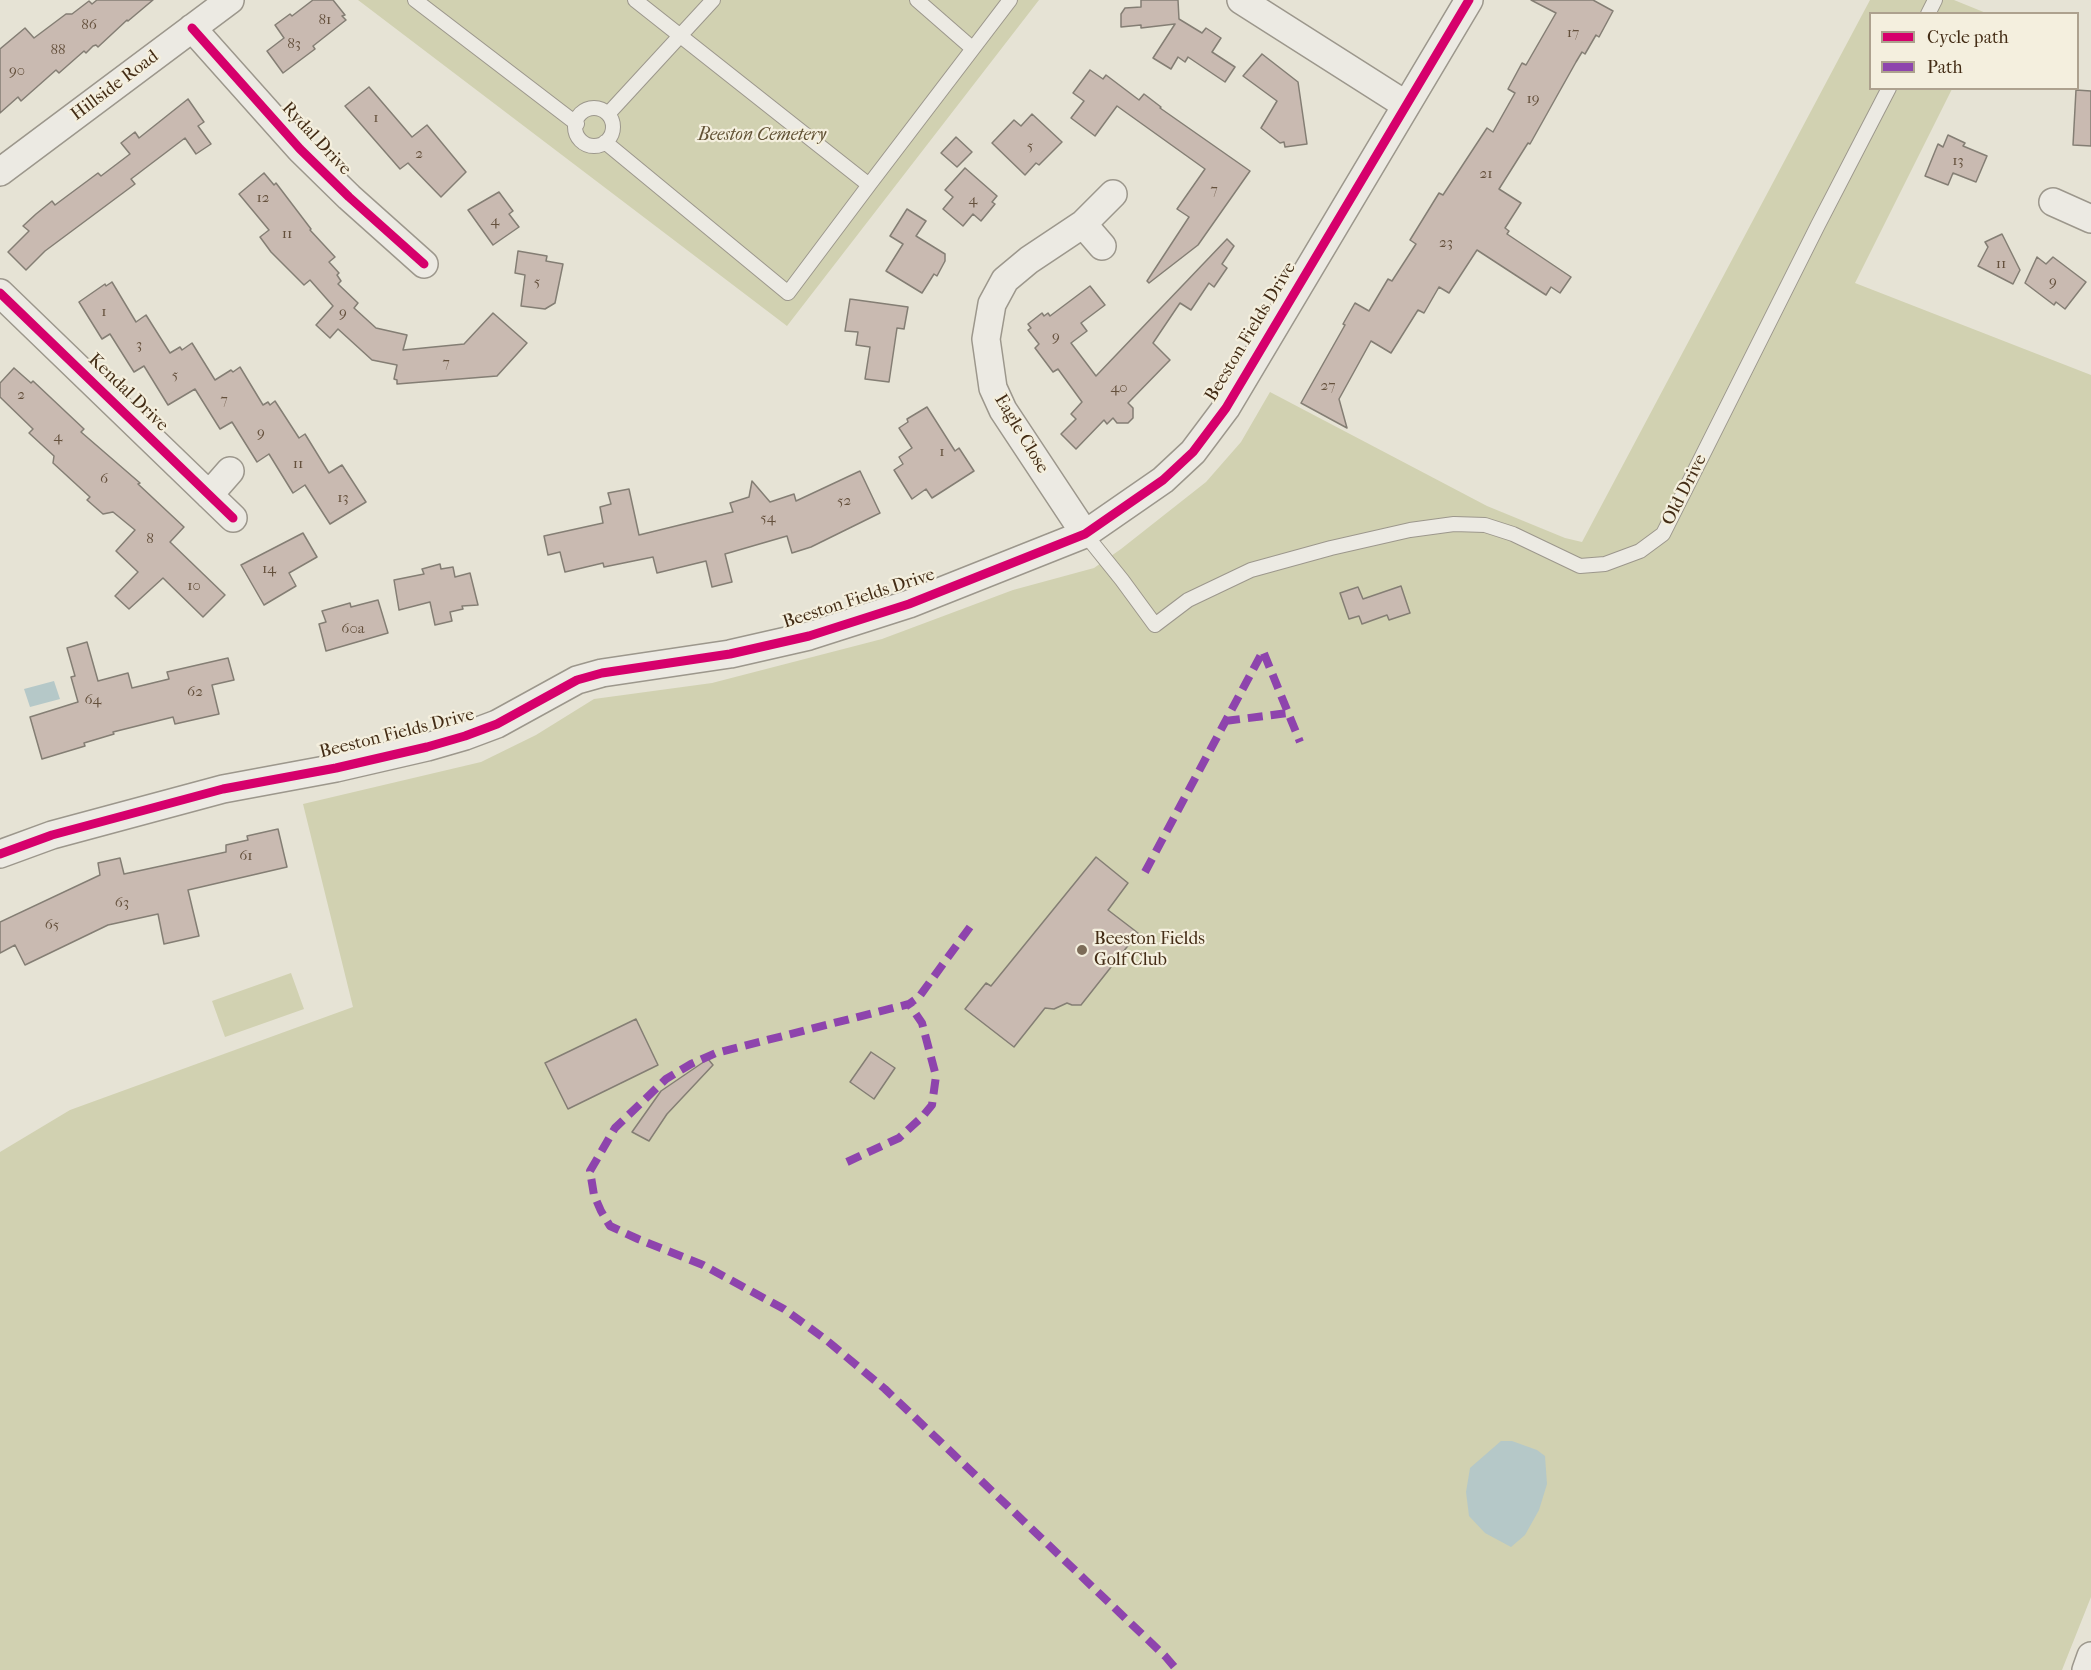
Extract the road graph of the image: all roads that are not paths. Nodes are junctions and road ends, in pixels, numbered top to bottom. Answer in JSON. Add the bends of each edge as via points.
{"nodes":[{"id":1,"x":230,"y":0,"type":"edge"},
{"id":2,"x":415,"y":0,"type":"edge"},
{"id":3,"x":635,"y":0,"type":"edge"},
{"id":4,"x":712,"y":0,"type":"edge"},
{"id":5,"x":917,"y":0,"type":"edge"},
{"id":6,"x":1010,"y":0,"type":"edge"},
{"id":7,"x":1241,"y":0,"type":"edge"},
{"id":8,"x":1469,"y":0,"type":"edge"},
{"id":9,"x":192,"y":28,"type":"junction"},
{"id":10,"x":680,"y":36,"type":"junction"},
{"id":11,"x":972,"y":48,"type":"junction"},
{"id":12,"x":1888,"y":90,"type":"edge"},
{"id":13,"x":1406,"y":105,"type":"junction"},
{"id":14,"x":608,"y":114,"type":"junction"},
{"id":15,"x":577,"y":124,"type":"junction"},
{"id":16,"x":604,"y":142,"type":"junction"},
{"id":17,"x":0,"y":172,"type":"edge"},
{"id":18,"x":869,"y":185,"type":"junction"},
{"id":19,"x":1113,"y":194,"type":"dead end"},
{"id":20,"x":2053,"y":202,"type":"dead end"},
{"id":21,"x":2091,"y":219,"type":"edge"},
{"id":22,"x":1083,"y":224,"type":"junction"},
{"id":23,"x":1102,"y":246,"type":"dead end"},
{"id":24,"x":424,"y":264,"type":"dead end"},
{"id":25,"x":0,"y":293,"type":"edge"},
{"id":26,"x":230,"y":471,"type":"dead end"},
{"id":27,"x":209,"y":495,"type":"junction"},
{"id":28,"x":232,"y":518,"type":"dead end"},
{"id":29,"x":1085,"y":534,"type":"junction"},
{"id":30,"x":0,"y":854,"type":"edge"},
{"id":31,"x":2091,"y":1656,"type":"edge"},
{"id":32,"x":2085,"y":1670,"type":"edge"}],
"edges":[{"from":1,"to":9,"type":"street","name":"Hillside Road"},
{"from":2,"to":15,"type":"lane"},
{"from":3,"to":10,"type":"lane"},
{"from":4,"to":10,"type":"lane"},
{"from":5,"to":11,"type":"lane"},
{"from":6,"to":11,"type":"lane"},
{"from":7,"to":13,"type":"street"},
{"from":8,"to":13,"type":"street","name":"Beeston Fields Drive"},
{"from":9,"to":17,"type":"street","name":"Hillside Road"},
{"from":9,"to":24,"type":"street","name":"Rydal Drive","via":[[348,197]]},
{"from":10,"to":14,"type":"lane"},
{"from":10,"to":18,"type":"lane"},
{"from":11,"to":18,"type":"lane"},
{"from":12,"to":29,"type":"lane","name":"Old Drive","via":[[1663,534],[1640,550],[1605,564],[1580,566],[1513,534],[1485,525],[1455,524],[1332,548],[1251,570],[1188,600],[1155,625]]},
{"from":13,"to":29,"type":"street","name":"Beeston Fields Drive","via":[[1226,408],[1193,452],[1163,480]]},
{"from":14,"to":15,"type":"lane","via":[[591,108],[580,114]]},
{"from":14,"to":16,"type":"lane","via":[[613,124],[612,136]]},
{"from":15,"to":16,"type":"lane","via":[[576,135],[586,145],[600,146]]},
{"from":16,"to":18,"type":"lane","via":[[788,293]]},
{"from":19,"to":22,"type":"street","name":"Eagle Close"},
{"from":20,"to":21,"type":"street"},
{"from":22,"to":23,"type":"street"},
{"from":22,"to":29,"type":"street","name":"Eagle Close","via":[[1005,280],[992,304],[986,339],[993,388],[1003,410]]},
{"from":25,"to":27,"type":"street","name":"Kendal Drive"},
{"from":26,"to":27,"type":"street"},
{"from":27,"to":28,"type":"street","name":"Kendal Drive"},
{"from":29,"to":30,"type":"street","name":"Beeston Fields Drive","via":[[909,603],[809,636],[730,654],[602,673],[577,680],[497,724],[465,736],[336,768],[223,789]]},
{"from":31,"to":32,"type":"street"}]}
